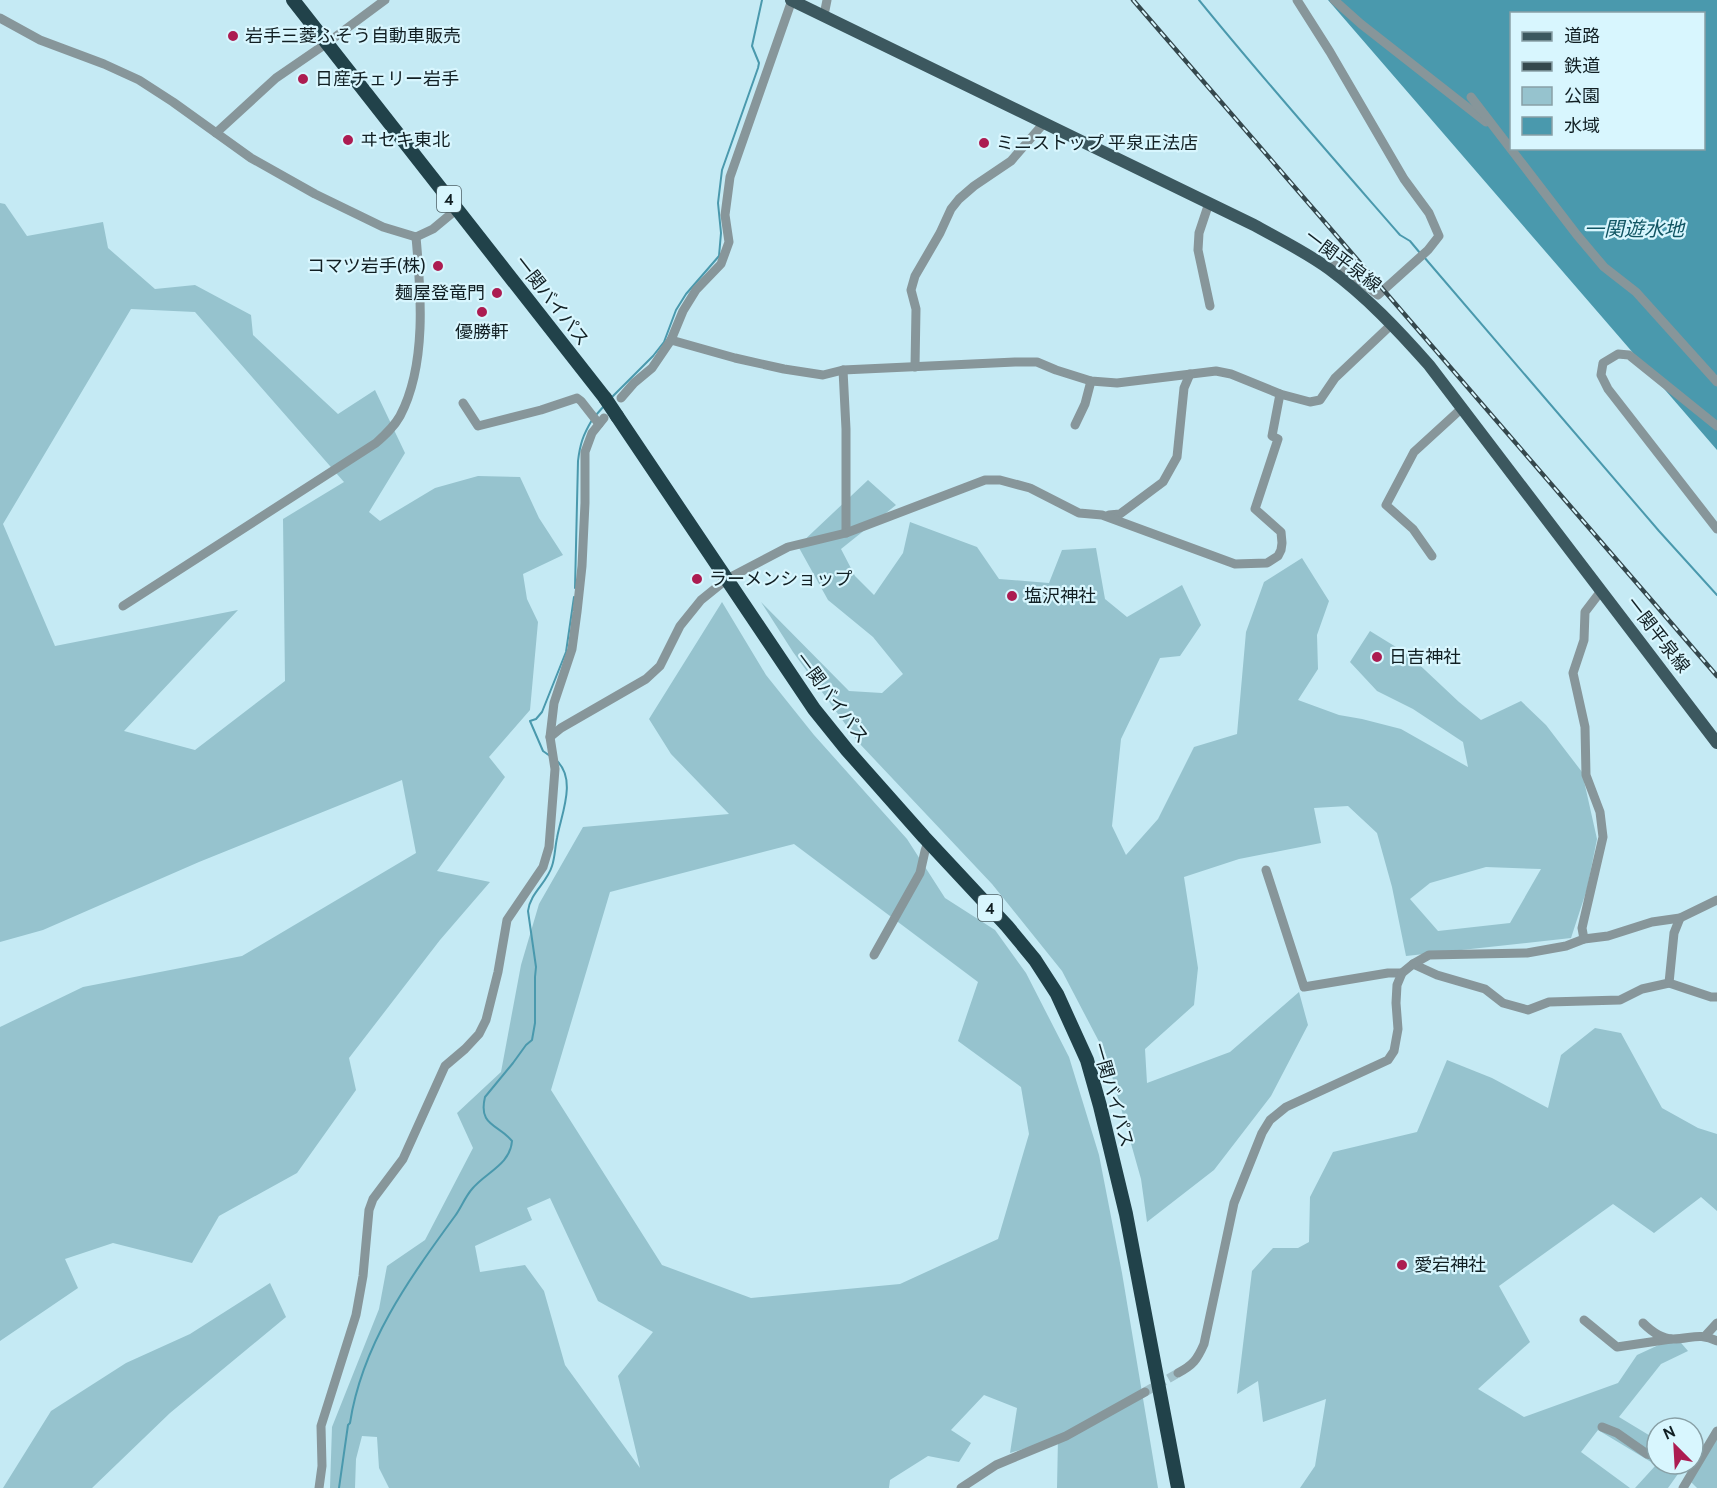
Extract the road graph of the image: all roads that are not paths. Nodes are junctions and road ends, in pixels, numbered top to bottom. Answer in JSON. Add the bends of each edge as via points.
{"nodes":[{"id":1,"x":292,"y":0,"type":"edge"},
{"id":2,"x":385,"y":0,"type":"edge"},
{"id":3,"x":792,"y":0,"type":"edge"},
{"id":4,"x":827,"y":0,"type":"edge"},
{"id":5,"x":1297,"y":0,"type":"edge"},
{"id":6,"x":1334,"y":0,"type":"edge"},
{"id":7,"x":824,"y":15,"type":"junction"},
{"id":8,"x":0,"y":18,"type":"edge"},
{"id":9,"x":327,"y":43,"type":"junction"},
{"id":10,"x":1471,"y":97,"type":"dead end"},
{"id":11,"x":1044,"y":123,"type":"junction"},
{"id":12,"x":1497,"y":130,"type":"junction"},
{"id":13,"x":216,"y":133,"type":"junction"},
{"id":14,"x":1510,"y":147,"type":"edge"},
{"id":15,"x":1512,"y":150,"type":"edge"},
{"id":16,"x":1209,"y":203,"type":"junction"},
{"id":17,"x":457,"y":208,"type":"junction"},
{"id":18,"x":416,"y":237,"type":"junction"},
{"id":19,"x":1329,"y":269,"type":"junction"},
{"id":20,"x":1210,"y":306,"type":"dead end"},
{"id":21,"x":1392,"y":324,"type":"junction"},
{"id":22,"x":672,"y":340,"type":"junction"},
{"id":23,"x":915,"y":367,"type":"junction"},
{"id":24,"x":843,"y":370,"type":"junction"},
{"id":25,"x":1190,"y":374,"type":"junction"},
{"id":26,"x":1091,"y":381,"type":"junction"},
{"id":27,"x":1717,"y":382,"type":"edge"},
{"id":28,"x":1280,"y":394,"type":"junction"},
{"id":29,"x":621,"y":398,"type":"dead end"},
{"id":30,"x":463,"y":403,"type":"dead end"},
{"id":31,"x":1461,"y":409,"type":"junction"},
{"id":32,"x":607,"y":419,"type":"junction"},
{"id":33,"x":1075,"y":425,"type":"dead end"},
{"id":34,"x":1717,"y":426,"type":"edge"},
{"id":35,"x":1102,"y":515,"type":"junction"},
{"id":36,"x":1717,"y":529,"type":"edge"},
{"id":37,"x":846,"y":533,"type":"junction"},
{"id":38,"x":1432,"y":556,"type":"dead end"},
{"id":39,"x":727,"y":579,"type":"junction"},
{"id":40,"x":1601,"y":591,"type":"junction"},
{"id":41,"x":123,"y":606,"type":"dead end"},
{"id":42,"x":550,"y":737,"type":"junction"},
{"id":43,"x":1717,"y":743,"type":"edge"},
{"id":44,"x":928,"y":842,"type":"junction"},
{"id":45,"x":1266,"y":870,"type":"dead end"},
{"id":46,"x":1717,"y":900,"type":"edge"},
{"id":47,"x":1680,"y":918,"type":"junction"},
{"id":48,"x":1584,"y":939,"type":"junction"},
{"id":49,"x":874,"y":955,"type":"dead end"},
{"id":50,"x":1413,"y":964,"type":"junction"},
{"id":51,"x":1402,"y":973,"type":"junction"},
{"id":52,"x":1669,"y":983,"type":"junction"},
{"id":53,"x":1715,"y":999,"type":"edge"},
{"id":54,"x":1584,"y":1320,"type":"dead end"},
{"id":55,"x":1643,"y":1323,"type":"dead end"},
{"id":56,"x":1717,"y":1323,"type":"edge"},
{"id":57,"x":1706,"y":1335,"type":"junction"},
{"id":58,"x":1671,"y":1339,"type":"junction"},
{"id":59,"x":1717,"y":1341,"type":"edge"},
{"id":60,"x":1178,"y":1373,"type":"tunnel mouth"},
{"id":61,"x":1145,"y":1392,"type":"tunnel mouth"},
{"id":62,"x":1602,"y":1427,"type":"dead end"},
{"id":63,"x":1717,"y":1431,"type":"edge"},
{"id":64,"x":1705,"y":1449,"type":"edge"},
{"id":65,"x":1645,"y":1453,"type":"edge"},
{"id":66,"x":319,"y":1488,"type":"edge"},
{"id":67,"x":961,"y":1488,"type":"edge"},
{"id":68,"x":1178,"y":1488,"type":"edge"}],
"edges":[{"from":1,"to":9,"type":"highway","name":"一関バイパス","number":"4"},
{"from":2,"to":9,"type":"street"},
{"from":3,"to":7,"type":"main road","name":"一関平泉線"},
{"from":3,"to":22,"type":"street","via":[[730,177],[725,215],[729,242],[721,264],[696,290],[683,311]]},
{"from":4,"to":7,"type":"street"},
{"from":5,"to":19,"type":"street","via":[[1404,179],[1429,213],[1439,237],[1378,295],[1344,269],[1336,265]]},
{"from":6,"to":12,"type":"street"},
{"from":7,"to":11,"type":"main road","name":"一関平泉線"},
{"from":8,"to":13,"type":"street","via":[[40,40],[139,80]]},
{"from":9,"to":13,"type":"street","via":[[276,78]]},
{"from":9,"to":17,"type":"highway","name":"一関バイパス","number":"4"},
{"from":10,"to":12,"type":"street"},
{"from":11,"to":16,"type":"main road","name":"一関平泉線"},
{"from":11,"to":23,"type":"street","via":[[1011,161],[959,199],[915,276],[911,290],[916,309]]},
{"from":12,"to":14,"type":"street"},
{"from":13,"to":18,"type":"street","via":[[315,194],[383,227]]},
{"from":15,"to":27,"type":"street","via":[[1604,267],[1636,292]]},
{"from":16,"to":19,"type":"main road","name":"一関平泉線"},
{"from":16,"to":20,"type":"street","via":[[1198,250]]},
{"from":17,"to":18,"type":"street","via":[[433,229]]},
{"from":17,"to":32,"type":"highway","name":"一関バイパス","number":"4","bridge":true,"via":[[605,398]]},
{"from":18,"to":41,"type":"street","via":[[420,296],[417,359],[408,397],[388,433]]},
{"from":19,"to":21,"type":"main road","name":"一関平泉線"},
{"from":21,"to":28,"type":"street","via":[[1335,378],[1320,400],[1310,402]]},
{"from":21,"to":31,"type":"main road","name":"一関平泉線"},
{"from":22,"to":24,"type":"street","via":[[784,369],[823,375]]},
{"from":22,"to":29,"type":"street","via":[[652,368]]},
{"from":23,"to":24,"type":"street"},
{"from":23,"to":26,"type":"street","via":[[1037,362]]},
{"from":24,"to":37,"type":"street"},
{"from":25,"to":26,"type":"street","via":[[1117,383]]},
{"from":25,"to":28,"type":"street","via":[[1231,374]]},
{"from":25,"to":35,"type":"street","via":[[1184,388],[1177,457],[1162,482],[1120,514]]},
{"from":26,"to":33,"type":"street"},
{"from":28,"to":35,"type":"street","via":[[1272,436],[1278,439],[1255,509],[1281,532],[1278,556],[1267,563],[1235,564]]},
{"from":30,"to":32,"type":"street","via":[[478,426],[577,398]]},
{"from":31,"to":38,"type":"street","via":[[1420,444],[1386,505],[1413,529]]},
{"from":31,"to":40,"type":"main road","name":"一関平泉線"},
{"from":32,"to":39,"type":"highway","name":"一関バイパス","number":"4"},
{"from":32,"to":42,"type":"street","via":[[592,433],[585,452],[578,612],[572,649],[554,703]]},
{"from":34,"to":36,"type":"street","via":[[1629,355],[1618,354],[1604,363],[1601,375],[1608,389]]},
{"from":35,"to":37,"type":"street","via":[[1079,513],[1030,488],[985,480]]},
{"from":37,"to":39,"type":"street","via":[[788,547]]},
{"from":39,"to":42,"type":"street","via":[[701,600],[680,626],[660,666],[646,679]]},
{"from":39,"to":44,"type":"highway","name":"一関バイパス","number":"4","via":[[814,709]]},
{"from":40,"to":43,"type":"main road","name":"一関平泉線"},
{"from":40,"to":48,"type":"street","via":[[1585,612],[1584,640],[1573,673],[1585,727],[1586,775],[1600,812],[1603,837],[1582,928]]},
{"from":42,"to":66,"type":"street","via":[[555,765],[549,847],[543,867],[507,920],[486,1020],[479,1034],[446,1066],[403,1159],[369,1210],[356,1316],[321,1426]]},
{"from":44,"to":49,"type":"street","via":[[920,873]]},
{"from":44,"to":68,"type":"highway","name":"一関バイパス","number":"4","via":[[1035,960],[1057,994],[1087,1060],[1126,1214]]},
{"from":45,"to":51,"type":"street","via":[[1304,987]]},
{"from":46,"to":47,"type":"street"},
{"from":47,"to":48,"type":"street"},
{"from":47,"to":52,"type":"street","via":[[1674,933]]},
{"from":48,"to":50,"type":"street","via":[[1527,953],[1429,955]]},
{"from":50,"to":51,"type":"street"},
{"from":50,"to":52,"type":"street","via":[[1485,989],[1503,1003],[1528,1010],[1549,1002],[1620,1000],[1642,989]]},
{"from":51,"to":60,"type":"street","via":[[1397,985],[1398,1029],[1388,1060],[1286,1107],[1270,1120],[1262,1134],[1234,1203],[1204,1344],[1198,1359]]},
{"from":52,"to":53,"type":"street"},
{"from":54,"to":58,"type":"street","via":[[1617,1347]]},
{"from":55,"to":58,"type":"street"},
{"from":56,"to":57,"type":"street"},
{"from":57,"to":58,"type":"street"},
{"from":57,"to":59,"type":"street"},
{"from":61,"to":67,"type":"street","via":[[1066,1436],[996,1465]]},
{"from":62,"to":65,"type":"street"},
{"from":63,"to":64,"type":"street"}]}
